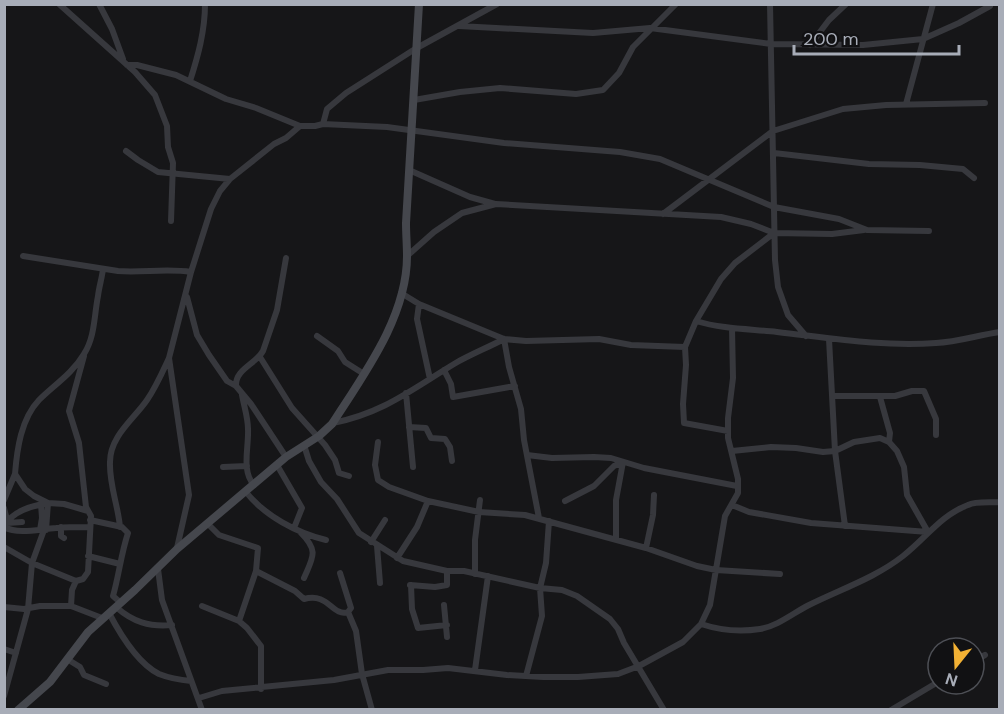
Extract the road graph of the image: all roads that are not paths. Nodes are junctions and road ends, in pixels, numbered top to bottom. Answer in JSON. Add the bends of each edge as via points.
{"nodes":[{"id":1,"x":59,"y":4,"type":"edge"},
{"id":2,"x":99,"y":4,"type":"edge"},
{"id":3,"x":206,"y":4,"type":"edge"},
{"id":4,"x":418,"y":4,"type":"edge"},
{"id":5,"x":496,"y":4,"type":"edge"},
{"id":6,"x":676,"y":4,"type":"edge"},
{"id":7,"x":770,"y":4,"type":"edge"},
{"id":8,"x":846,"y":4,"type":"edge"},
{"id":9,"x":933,"y":4,"type":"edge"},
{"id":10,"x":990,"y":6,"type":"dead end"},
{"id":11,"x":459,"y":26,"type":"junction"},
{"id":12,"x":650,"y":28,"type":"junction"},
{"id":13,"x":923,"y":39,"type":"junction"},
{"id":14,"x":771,"y":44,"type":"junction"},
{"id":15,"x":810,"y":45,"type":"junction"},
{"id":16,"x":416,"y":49,"type":"junction"},
{"id":17,"x":125,"y":63,"type":"junction"},
{"id":18,"x":190,"y":81,"type":"junction"},
{"id":19,"x":414,"y":100,"type":"junction"},
{"id":20,"x":985,"y":103,"type":"dead end"},
{"id":21,"x":906,"y":104,"type":"junction"},
{"id":22,"x":322,"y":124,"type":"junction"},
{"id":23,"x":300,"y":126,"type":"junction"},
{"id":24,"x":412,"y":130,"type":"junction"},
{"id":25,"x":773,"y":131,"type":"junction"},
{"id":26,"x":126,"y":151,"type":"dead end"},
{"id":27,"x":774,"y":153,"type":"junction"},
{"id":28,"x":409,"y":170,"type":"junction"},
{"id":29,"x":174,"y":175,"type":"junction"},
{"id":30,"x":709,"y":178,"type":"junction"},
{"id":31,"x":974,"y":178,"type":"dead end"},
{"id":32,"x":230,"y":179,"type":"junction"},
{"id":33,"x":496,"y":204,"type":"junction"},
{"id":34,"x":774,"y":207,"type":"junction"},
{"id":35,"x":663,"y":214,"type":"junction"},
{"id":36,"x":171,"y":221,"type":"dead end"},
{"id":37,"x":867,"y":230,"type":"junction"},
{"id":38,"x":929,"y":231,"type":"dead end"},
{"id":39,"x":774,"y":233,"type":"junction"},
{"id":40,"x":23,"y":256,"type":"dead end"},
{"id":41,"x":407,"y":256,"type":"junction"},
{"id":42,"x":286,"y":258,"type":"dead end"},
{"id":43,"x":103,"y":269,"type":"junction"},
{"id":44,"x":191,"y":272,"type":"junction"},
{"id":45,"x":188,"y":287,"type":"junction"},
{"id":46,"x":401,"y":294,"type":"junction"},
{"id":47,"x":419,"y":304,"type":"junction"},
{"id":48,"x":696,"y":321,"type":"junction"},
{"id":49,"x":732,"y":328,"type":"junction"},
{"id":50,"x":999,"y":332,"type":"edge"},
{"id":51,"x":317,"y":336,"type":"dead end"},
{"id":52,"x":806,"y":336,"type":"junction"},
{"id":53,"x":504,"y":339,"type":"junction"},
{"id":54,"x":829,"y":339,"type":"junction"},
{"id":55,"x":685,"y":347,"type":"junction"},
{"id":56,"x":84,"y":355,"type":"junction"},
{"id":57,"x":260,"y":357,"type":"junction"},
{"id":58,"x":169,"y":358,"type":"junction"},
{"id":59,"x":444,"y":370,"type":"junction"},
{"id":60,"x":364,"y":374,"type":"junction"},
{"id":61,"x":430,"y":379,"type":"junction"},
{"id":62,"x":236,"y":386,"type":"junction"},
{"id":63,"x":515,"y":386,"type":"junction"},
{"id":64,"x":406,"y":393,"type":"junction"},
{"id":65,"x":242,"y":395,"type":"junction"},
{"id":66,"x":832,"y":396,"type":"junction"},
{"id":67,"x":880,"y":397,"type":"junction"},
{"id":68,"x":332,"y":424,"type":"junction"},
{"id":69,"x":409,"y":427,"type":"junction"},
{"id":70,"x":728,"y":431,"type":"junction"},
{"id":71,"x":936,"y":435,"type":"dead end"},
{"id":72,"x":319,"y":436,"type":"junction"},
{"id":73,"x":378,"y":442,"type":"dead end"},
{"id":74,"x":890,"y":442,"type":"junction"},
{"id":75,"x":304,"y":445,"type":"junction"},
{"id":76,"x":732,"y":451,"type":"junction"},
{"id":77,"x":836,"y":451,"type":"junction"},
{"id":78,"x":527,"y":455,"type":"junction"},
{"id":79,"x":286,"y":457,"type":"junction"},
{"id":80,"x":452,"y":461,"type":"dead end"},
{"id":81,"x":623,"y":462,"type":"junction"},
{"id":82,"x":277,"y":465,"type":"junction"},
{"id":83,"x":247,"y":466,"type":"junction"},
{"id":84,"x":223,"y":467,"type":"dead end"},
{"id":85,"x":413,"y":467,"type":"dead end"},
{"id":86,"x":15,"y":474,"type":"junction"},
{"id":87,"x":349,"y":476,"type":"dead end"},
{"id":88,"x":254,"y":485,"type":"junction"},
{"id":89,"x":737,"y":486,"type":"junction"},
{"id":90,"x":246,"y":492,"type":"junction"},
{"id":91,"x":654,"y":495,"type":"dead end"},
{"id":92,"x":4,"y":500,"type":"edge"},
{"id":93,"x":480,"y":500,"type":"dead end"},
{"id":94,"x":428,"y":501,"type":"junction"},
{"id":95,"x":565,"y":501,"type":"dead end"},
{"id":96,"x":999,"y":502,"type":"edge"},
{"id":97,"x":44,"y":503,"type":"junction"},
{"id":98,"x":732,"y":506,"type":"junction"},
{"id":99,"x":4,"y":508,"type":"edge"},
{"id":100,"x":88,"y":511,"type":"junction"},
{"id":101,"x":479,"y":512,"type":"junction"},
{"id":102,"x":539,"y":518,"type":"junction"},
{"id":103,"x":385,"y":520,"type":"dead end"},
{"id":104,"x":549,"y":521,"type":"junction"},
{"id":105,"x":22,"y":522,"type":"dead end"},
{"id":106,"x":90,"y":523,"type":"junction"},
{"id":107,"x":6,"y":524,"type":"edge"},
{"id":108,"x":208,"y":524,"type":"junction"},
{"id":109,"x":120,"y":526,"type":"junction"},
{"id":110,"x":845,"y":526,"type":"junction"},
{"id":111,"x":61,"y":527,"type":"junction"},
{"id":112,"x":296,"y":529,"type":"junction"},
{"id":113,"x":43,"y":530,"type":"junction"},
{"id":114,"x":928,"y":532,"type":"junction"},
{"id":115,"x":64,"y":538,"type":"dead end"},
{"id":116,"x":616,"y":539,"type":"junction"},
{"id":117,"x":326,"y":540,"type":"dead end"},
{"id":118,"x":374,"y":544,"type":"junction"},
{"id":119,"x":5,"y":548,"type":"edge"},
{"id":120,"x":646,"y":548,"type":"junction"},
{"id":121,"x":177,"y":549,"type":"junction"},
{"id":122,"x":88,"y":556,"type":"junction"},
{"id":123,"x":397,"y":558,"type":"junction"},
{"id":124,"x":32,"y":563,"type":"junction"},
{"id":125,"x":120,"y":564,"type":"junction"},
{"id":126,"x":158,"y":568,"type":"junction"},
{"id":127,"x":716,"y":570,"type":"junction"},
{"id":128,"x":256,"y":571,"type":"junction"},
{"id":129,"x":447,"y":571,"type":"junction"},
{"id":130,"x":340,"y":573,"type":"dead end"},
{"id":131,"x":475,"y":574,"type":"junction"},
{"id":132,"x":780,"y":574,"type":"dead end"},
{"id":133,"x":488,"y":576,"type":"junction"},
{"id":134,"x":304,"y":578,"type":"dead end"},
{"id":135,"x":76,"y":581,"type":"junction"},
{"id":136,"x":380,"y":583,"type":"dead end"},
{"id":137,"x":540,"y":588,"type":"junction"},
{"id":138,"x":444,"y":605,"type":"dead end"},
{"id":139,"x":71,"y":606,"type":"junction"},
{"id":140,"x":202,"y":606,"type":"dead end"},
{"id":141,"x":4,"y":607,"type":"edge"},
{"id":142,"x":28,"y":609,"type":"junction"},
{"id":143,"x":112,"y":610,"type":"junction"},
{"id":144,"x":348,"y":612,"type":"junction"},
{"id":145,"x":239,"y":621,"type":"junction"},
{"id":146,"x":700,"y":624,"type":"junction"},
{"id":147,"x":172,"y":625,"type":"junction"},
{"id":148,"x":447,"y":625,"type":"junction"},
{"id":149,"x":447,"y":637,"type":"dead end"},
{"id":150,"x":4,"y":649,"type":"edge"},
{"id":151,"x":16,"y":653,"type":"junction"},
{"id":152,"x":67,"y":659,"type":"junction"},
{"id":153,"x":639,"y":666,"type":"junction"},
{"id":154,"x":475,"y":670,"type":"junction"},
{"id":155,"x":362,"y":674,"type":"junction"},
{"id":156,"x":526,"y":676,"type":"junction"},
{"id":157,"x":191,"y":681,"type":"junction"},
{"id":158,"x":106,"y":684,"type":"dead end"},
{"id":159,"x":261,"y":689,"type":"junction"},
{"id":160,"x":926,"y":689,"type":"edge"},
{"id":161,"x":4,"y":696,"type":"edge"},
{"id":162,"x":199,"y":698,"type":"junction"},
{"id":163,"x":18,"y":710,"type":"edge"},
{"id":164,"x":202,"y":710,"type":"edge"},
{"id":165,"x":372,"y":710,"type":"edge"},
{"id":166,"x":664,"y":710,"type":"edge"},
{"id":167,"x":891,"y":710,"type":"edge"}],
"edges":[{"from":1,"to":17,"type":"street"},
{"from":2,"to":17,"type":"street"},
{"from":3,"to":18,"type":"street"},
{"from":4,"to":16,"type":"main road"},
{"from":5,"to":11,"type":"street"},
{"from":6,"to":12,"type":"street"},
{"from":7,"to":14,"type":"street"},
{"from":8,"to":15,"type":"street"},
{"from":9,"to":13,"type":"street"},
{"from":10,"to":13,"type":"street"},
{"from":11,"to":12,"type":"street","via":[[593,33]]},
{"from":11,"to":16,"type":"street"},
{"from":12,"to":14,"type":"street"},
{"from":12,"to":19,"type":"street","via":[[603,90],[576,94],[500,88]]},
{"from":13,"to":15,"type":"street"},
{"from":13,"to":21,"type":"street"},
{"from":14,"to":15,"type":"street"},
{"from":14,"to":25,"type":"street"},
{"from":16,"to":19,"type":"main road"},
{"from":16,"to":22,"type":"street","via":[[327,108]]},
{"from":17,"to":18,"type":"street"},
{"from":17,"to":29,"type":"street","via":[[161,107],[168,126]]},
{"from":18,"to":23,"type":"street","via":[[226,99]]},
{"from":19,"to":24,"type":"main road"},
{"from":20,"to":21,"type":"street"},
{"from":21,"to":25,"type":"street","via":[[843,109]]},
{"from":22,"to":23,"type":"street"},
{"from":22,"to":24,"type":"street"},
{"from":23,"to":32,"type":"street"},
{"from":24,"to":28,"type":"main road"},
{"from":24,"to":30,"type":"street","via":[[504,143],[620,152],[660,159]]},
{"from":25,"to":27,"type":"street"},
{"from":25,"to":30,"type":"street"},
{"from":26,"to":29,"type":"street","via":[[158,172]]},
{"from":27,"to":31,"type":"street","via":[[963,169]]},
{"from":27,"to":34,"type":"street"},
{"from":28,"to":33,"type":"street"},
{"from":28,"to":41,"type":"main road"},
{"from":29,"to":32,"type":"street"},
{"from":29,"to":36,"type":"street"},
{"from":30,"to":34,"type":"street"},
{"from":30,"to":35,"type":"street"},
{"from":32,"to":44,"type":"street","via":[[214,200]]},
{"from":33,"to":35,"type":"street"},
{"from":33,"to":41,"type":"street","via":[[462,213]]},
{"from":34,"to":37,"type":"street","via":[[838,219]]},
{"from":34,"to":39,"type":"street"},
{"from":35,"to":39,"type":"street","via":[[722,217]]},
{"from":37,"to":38,"type":"street"},
{"from":37,"to":39,"type":"street"},
{"from":39,"to":48,"type":"street","via":[[735,263]]},
{"from":39,"to":52,"type":"street","via":[[778,288],[788,315]]},
{"from":40,"to":43,"type":"street"},
{"from":41,"to":46,"type":"main road"},
{"from":42,"to":57,"type":"street","via":[[277,310]]},
{"from":43,"to":44,"type":"street"},
{"from":43,"to":56,"type":"street","via":[[95,321]]},
{"from":44,"to":45,"type":"street"},
{"from":45,"to":58,"type":"street"},
{"from":45,"to":62,"type":"street","via":[[187,300],[197,335],[227,381]]},
{"from":46,"to":47,"type":"street"},
{"from":46,"to":60,"type":"main road","via":[[396,314]]},
{"from":47,"to":53,"type":"street"},
{"from":47,"to":61,"type":"street","via":[[417,319]]},
{"from":48,"to":49,"type":"street"},
{"from":48,"to":55,"type":"street"},
{"from":49,"to":52,"type":"street"},
{"from":49,"to":70,"type":"street"},
{"from":50,"to":54,"type":"street","via":[[938,343]]},
{"from":51,"to":60,"type":"street"},
{"from":52,"to":54,"type":"street"},
{"from":53,"to":55,"type":"street","via":[[599,339],[631,345]]},
{"from":53,"to":59,"type":"street"},
{"from":53,"to":63,"type":"street"},
{"from":54,"to":66,"type":"street"},
{"from":55,"to":70,"type":"street","via":[[684,423]]},
{"from":56,"to":86,"type":"street","via":[[29,414]]},
{"from":56,"to":100,"type":"street","via":[[69,411],[79,443]]},
{"from":57,"to":62,"type":"street","via":[[241,372]]},
{"from":57,"to":72,"type":"street","via":[[292,408]]},
{"from":58,"to":109,"type":"street","via":[[156,386],[125,424],[114,446],[110,461]]},
{"from":58,"to":121,"type":"street","via":[[189,495]]},
{"from":59,"to":61,"type":"street"},
{"from":59,"to":63,"type":"street","via":[[453,397]]},
{"from":60,"to":68,"type":"main road"},
{"from":61,"to":64,"type":"street"},
{"from":62,"to":65,"type":"street"},
{"from":63,"to":78,"type":"street"},
{"from":64,"to":68,"type":"street","via":[[370,413]]},
{"from":64,"to":69,"type":"street"},
{"from":65,"to":79,"type":"street"},
{"from":65,"to":83,"type":"street","via":[[248,426]]},
{"from":66,"to":67,"type":"street"},
{"from":66,"to":77,"type":"street"},
{"from":67,"to":71,"type":"street","via":[[924,391],[936,419]]},
{"from":67,"to":74,"type":"street"},
{"from":68,"to":72,"type":"main road"},
{"from":69,"to":80,"type":"street","via":[[426,428],[431,438],[445,439]]},
{"from":69,"to":85,"type":"street"},
{"from":70,"to":76,"type":"street"},
{"from":72,"to":75,"type":"main road"},
{"from":72,"to":87,"type":"street","via":[[339,473]]},
{"from":73,"to":94,"type":"street","via":[[378,480]]},
{"from":74,"to":77,"type":"street","via":[[880,438],[863,440]]},
{"from":74,"to":114,"type":"street","via":[[904,467],[907,495]]},
{"from":75,"to":79,"type":"main road"},
{"from":75,"to":118,"type":"street","via":[[321,482],[359,533]]},
{"from":76,"to":77,"type":"street","via":[[771,447]]},
{"from":76,"to":89,"type":"street"},
{"from":77,"to":110,"type":"street"},
{"from":78,"to":81,"type":"street"},
{"from":78,"to":102,"type":"street"},
{"from":79,"to":82,"type":"main road"},
{"from":81,"to":89,"type":"street"},
{"from":81,"to":95,"type":"street","via":[[594,486]]},
{"from":81,"to":116,"type":"street","via":[[616,500]]},
{"from":82,"to":88,"type":"main road"},
{"from":82,"to":112,"type":"street","via":[[302,508]]},
{"from":83,"to":84,"type":"street"},
{"from":83,"to":88,"type":"street"},
{"from":86,"to":92,"type":"street"},
{"from":86,"to":97,"type":"street","via":[[25,489]]},
{"from":88,"to":90,"type":"main road"},
{"from":89,"to":98,"type":"street"},
{"from":90,"to":108,"type":"main road"},
{"from":90,"to":112,"type":"street"},
{"from":91,"to":120,"type":"street"},
{"from":93,"to":101,"type":"street"},
{"from":94,"to":101,"type":"street"},
{"from":94,"to":123,"type":"street"},
{"from":96,"to":114,"type":"street","via":[[969,504]]},
{"from":97,"to":100,"type":"street"},
{"from":97,"to":107,"type":"street","via":[[24,510]]},
{"from":97,"to":113,"type":"street"},
{"from":98,"to":110,"type":"street","via":[[811,524]]},
{"from":98,"to":127,"type":"street","via":[[725,516]]},
{"from":99,"to":107,"type":"street"},
{"from":100,"to":106,"type":"street"},
{"from":101,"to":102,"type":"street"},
{"from":101,"to":131,"type":"street"},
{"from":102,"to":104,"type":"street"},
{"from":103,"to":118,"type":"street"},
{"from":104,"to":116,"type":"street"},
{"from":104,"to":137,"type":"street"},
{"from":105,"to":107,"type":"street"},
{"from":106,"to":109,"type":"street"},
{"from":106,"to":111,"type":"street"},
{"from":106,"to":122,"type":"street"},
{"from":107,"to":113,"type":"street","via":[[12,530]]},
{"from":108,"to":121,"type":"main road"},
{"from":108,"to":128,"type":"street","via":[[219,535],[258,548]]},
{"from":109,"to":125,"type":"street","via":[[128,533]]},
{"from":110,"to":114,"type":"street"},
{"from":111,"to":113,"type":"street"},
{"from":111,"to":115,"type":"street"},
{"from":112,"to":117,"type":"street"},
{"from":112,"to":134,"type":"street","via":[[311,544],[313,555]]},
{"from":113,"to":124,"type":"street"},
{"from":114,"to":146,"type":"street","via":[[889,567],[775,624],[734,630]]},
{"from":116,"to":120,"type":"street"},
{"from":118,"to":123,"type":"street"},
{"from":118,"to":136,"type":"street"},
{"from":119,"to":124,"type":"street"},
{"from":120,"to":127,"type":"street"},
{"from":121,"to":126,"type":"main road"},
{"from":122,"to":125,"type":"street"},
{"from":122,"to":135,"type":"street","via":[[86,577]]},
{"from":123,"to":129,"type":"street"},
{"from":124,"to":135,"type":"street"},
{"from":124,"to":142,"type":"street"},
{"from":125,"to":143,"type":"street"},
{"from":126,"to":143,"type":"main road"},
{"from":126,"to":147,"type":"street","via":[[162,600]]},
{"from":127,"to":132,"type":"street"},
{"from":127,"to":146,"type":"street","via":[[710,605]]},
{"from":128,"to":144,"type":"street","via":[[304,599],[321,599],[335,611]]},
{"from":128,"to":145,"type":"street"},
{"from":129,"to":131,"type":"street"},
{"from":129,"to":148,"type":"street","via":[[447,585],[411,585],[418,628]]},
{"from":130,"to":144,"type":"street","via":[[351,608]]},
{"from":131,"to":133,"type":"street"},
{"from":133,"to":137,"type":"street"},
{"from":133,"to":154,"type":"street"},
{"from":135,"to":139,"type":"street"},
{"from":137,"to":153,"type":"street","via":[[576,596],[610,619]]},
{"from":137,"to":156,"type":"street","via":[[542,616]]},
{"from":138,"to":148,"type":"street"},
{"from":139,"to":142,"type":"street"},
{"from":139,"to":143,"type":"street"},
{"from":140,"to":145,"type":"street"},
{"from":141,"to":142,"type":"street"},
{"from":142,"to":151,"type":"street"},
{"from":143,"to":147,"type":"street","via":[[142,624]]},
{"from":143,"to":152,"type":"main road"},
{"from":143,"to":157,"type":"street","via":[[126,642],[150,668]]},
{"from":144,"to":155,"type":"street","via":[[356,631]]},
{"from":145,"to":159,"type":"street","via":[[261,646]]},
{"from":146,"to":153,"type":"street","via":[[683,642]]},
{"from":147,"to":157,"type":"street"},
{"from":148,"to":149,"type":"street"},
{"from":150,"to":151,"type":"street"},
{"from":151,"to":161,"type":"street"},
{"from":152,"to":158,"type":"street","via":[[80,667],[84,675]]},
{"from":152,"to":163,"type":"main road","via":[[50,682]]},
{"from":153,"to":156,"type":"street","via":[[608,675]]},
{"from":153,"to":166,"type":"street"},
{"from":154,"to":155,"type":"street","via":[[388,670]]},
{"from":154,"to":156,"type":"street"},
{"from":155,"to":159,"type":"street"},
{"from":155,"to":165,"type":"street"},
{"from":157,"to":162,"type":"street"},
{"from":159,"to":162,"type":"street","via":[[222,691]]},
{"from":160,"to":167,"type":"street"},
{"from":162,"to":164,"type":"street"}]}
